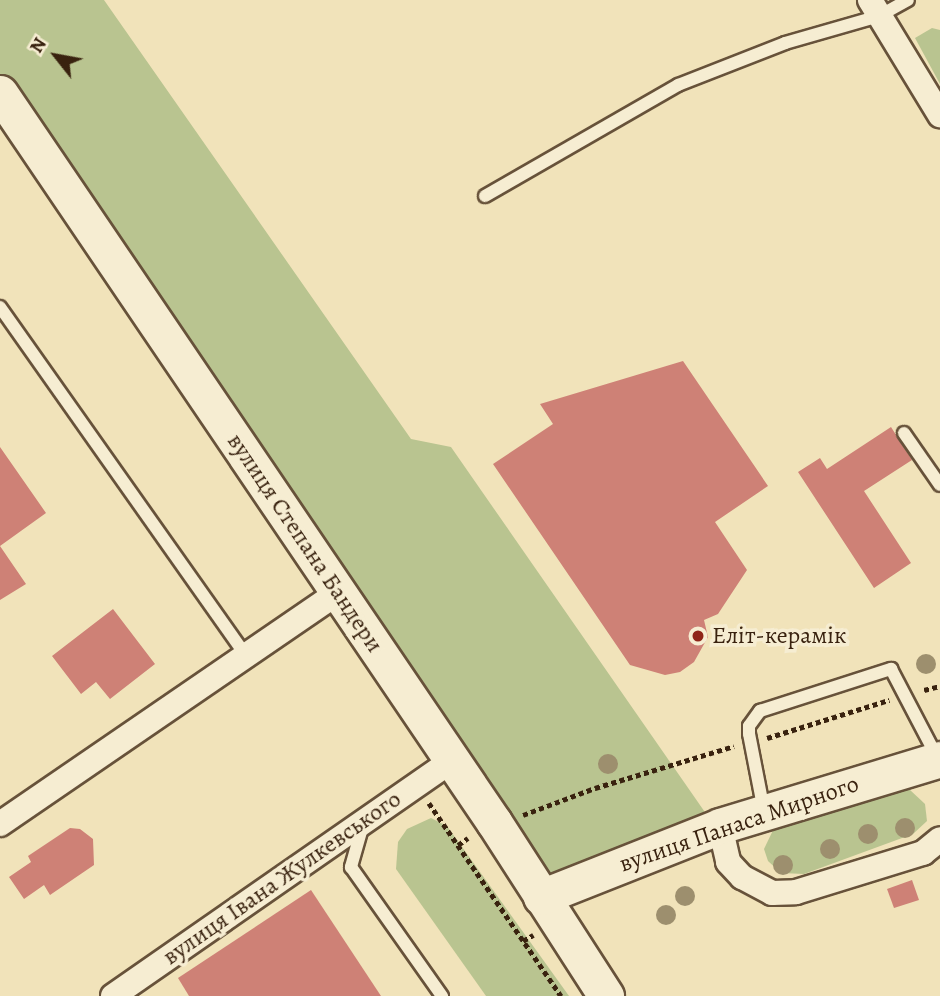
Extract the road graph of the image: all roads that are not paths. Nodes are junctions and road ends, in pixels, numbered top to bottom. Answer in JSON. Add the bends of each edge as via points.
{"nodes":[{"id":1,"x":908,"y":0,"type":"edge"},
{"id":2,"x":878,"y":5,"type":"edge"},
{"id":3,"x":0,"y":93,"type":"edge"},
{"id":4,"x":940,"y":115,"type":"edge"},
{"id":5,"x":485,"y":196,"type":"dead end"},
{"id":6,"x":0,"y":307,"type":"edge"},
{"id":7,"x":904,"y":433,"type":"dead end"},
{"id":8,"x":940,"y":485,"type":"edge"},
{"id":9,"x":339,"y":593,"type":"junction"},
{"id":10,"x":246,"y":656,"type":"junction"},
{"id":11,"x":452,"y":760,"type":"junction"},
{"id":12,"x":939,"y":760,"type":"edge"},
{"id":13,"x":765,"y":811,"type":"junction"},
{"id":14,"x":365,"y":821,"type":"junction"},
{"id":15,"x":0,"y":824,"type":"edge"},
{"id":16,"x":720,"y":826,"type":"junction"},
{"id":17,"x":940,"y":839,"type":"edge"},
{"id":18,"x":541,"y":897,"type":"junction"},
{"id":19,"x":113,"y":996,"type":"edge"},
{"id":20,"x":442,"y":996,"type":"edge"},
{"id":21,"x":606,"y":996,"type":"edge"}],
"edges":[{"from":1,"to":2,"type":"lane"},
{"from":2,"to":4,"type":"street"},
{"from":2,"to":5,"type":"lane","via":[[678,85]]},
{"from":3,"to":9,"type":"main road","name":"вулиця Степана Бандери"},
{"from":6,"to":10,"type":"lane"},
{"from":7,"to":8,"type":"lane"},
{"from":9,"to":10,"type":"street"},
{"from":9,"to":11,"type":"main road","name":"вулиця Степана Бандери"},
{"from":10,"to":15,"type":"street"},
{"from":11,"to":14,"type":"street","name":"вулиця Івана Жулкевського"},
{"from":11,"to":18,"type":"main road","name":"вулиця Степана Бандери"},
{"from":12,"to":13,"type":"main road","name":"вулиця Панаса Мирного"},
{"from":12,"to":13,"type":"lane","via":[[891,668],[760,711],[749,726]]},
{"from":13,"to":16,"type":"main road","name":"вулиця Панаса Мирного"},
{"from":14,"to":19,"type":"street","name":"вулиця Івана Жулкевського"},
{"from":14,"to":20,"type":"lane","via":[[351,867]]},
{"from":16,"to":17,"type":"street","via":[[728,862],[742,877],[772,893],[796,892],[923,853]]},
{"from":16,"to":18,"type":"main road","name":"вулиця Панаса Мирного"},
{"from":18,"to":21,"type":"main road","name":"вулиця Степана Бандери"}]}
